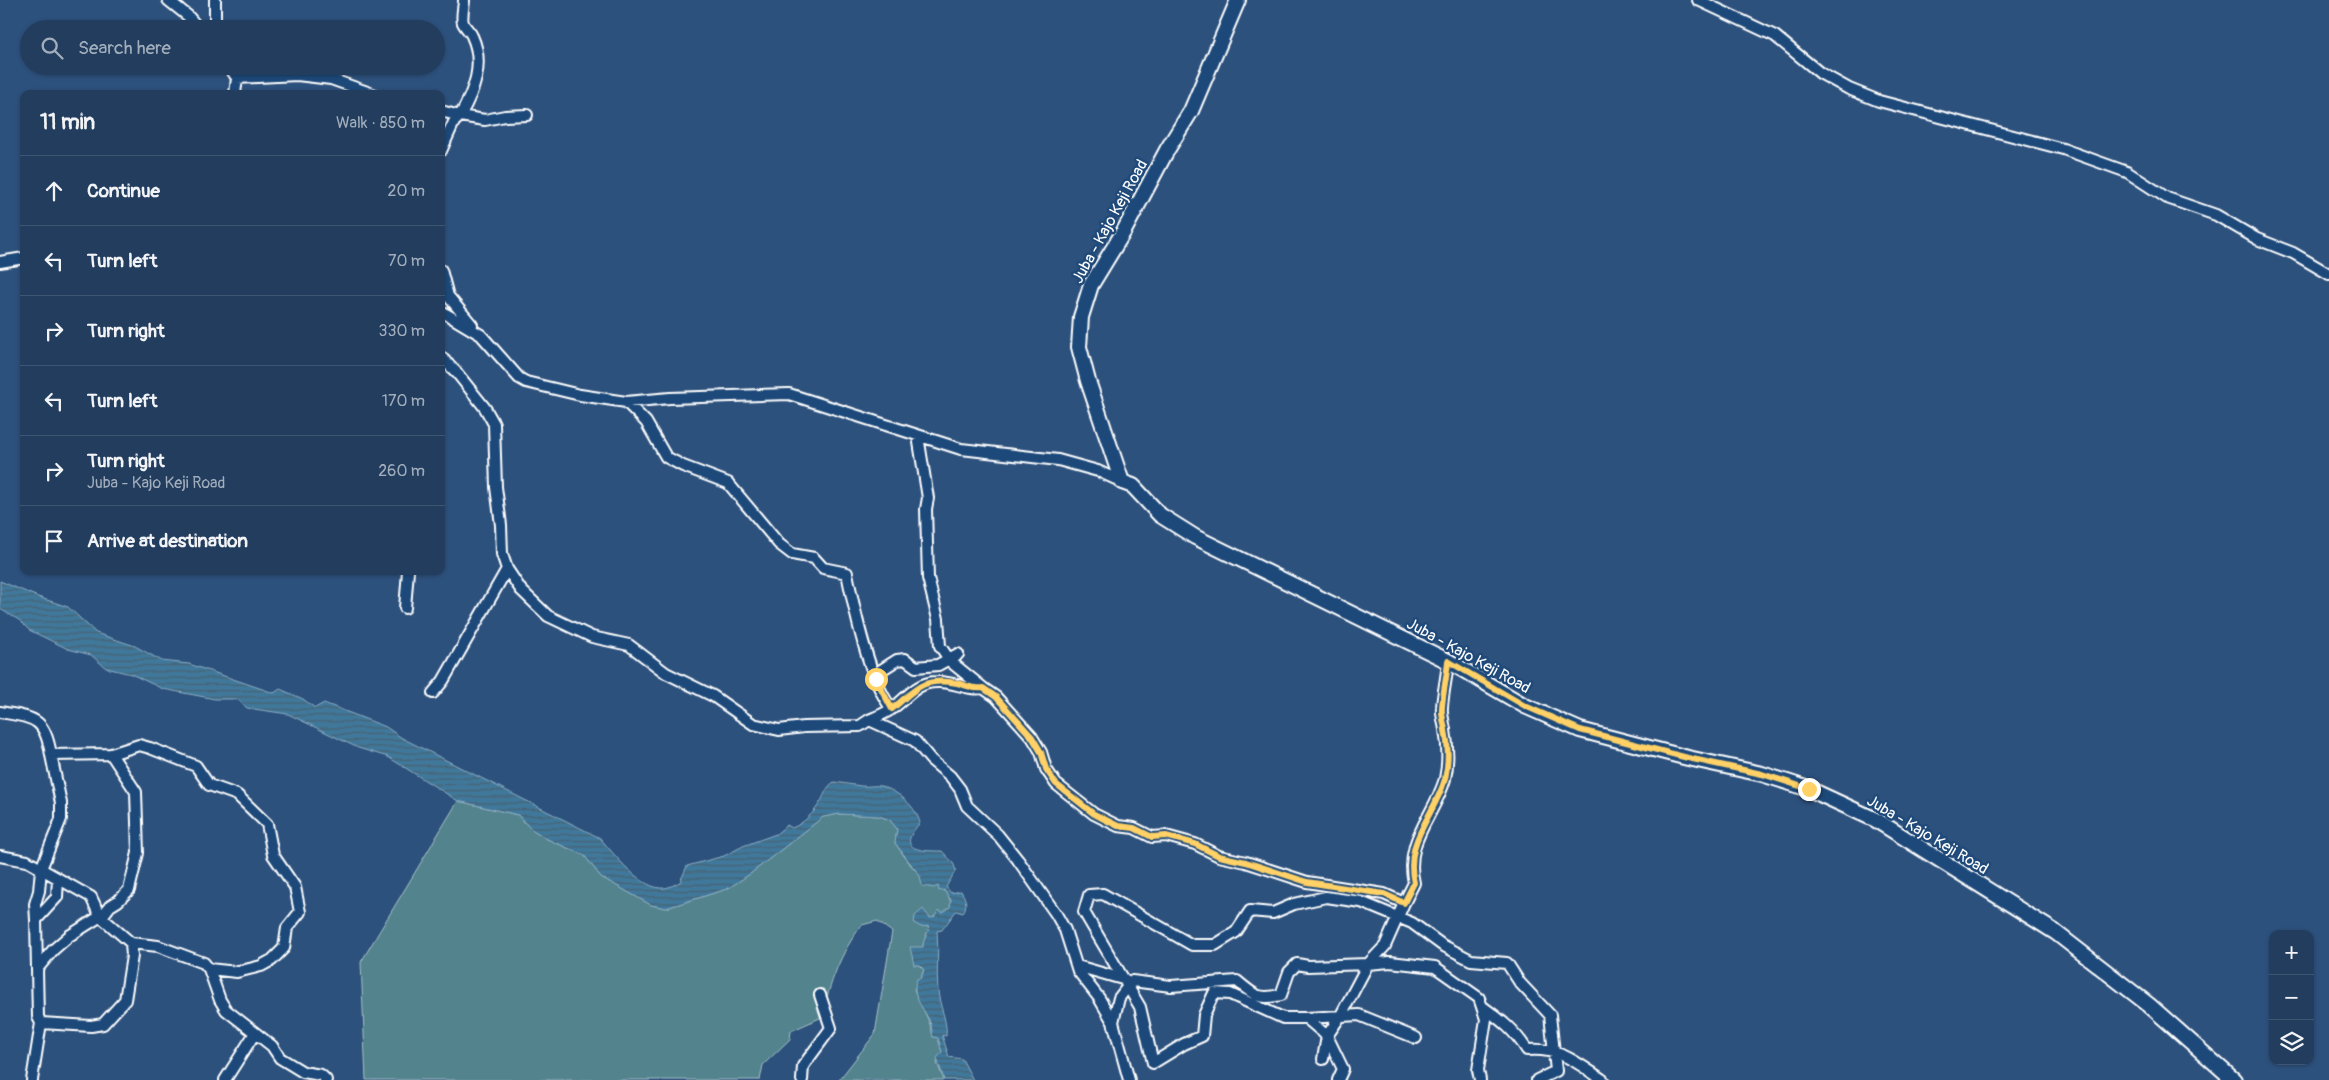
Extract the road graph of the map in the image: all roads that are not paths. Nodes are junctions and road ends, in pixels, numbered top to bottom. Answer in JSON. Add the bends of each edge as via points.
{"nodes":[{"id":1,"x":168,"y":0,"type":"edge"},
{"id":2,"x":215,"y":0,"type":"edge"},
{"id":3,"x":464,"y":0,"type":"edge"},
{"id":4,"x":1238,"y":0,"type":"edge"},
{"id":5,"x":1698,"y":0,"type":"edge"},
{"id":6,"x":189,"y":20,"type":"edge"},
{"id":7,"x":215,"y":20,"type":"edge"},
{"id":8,"x":234,"y":75,"type":"edge"},
{"id":9,"x":297,"y":75,"type":"edge"},
{"id":10,"x":297,"y":75,"type":"edge"},
{"id":11,"x":236,"y":78,"type":"junction"},
{"id":12,"x":235,"y":90,"type":"edge"},
{"id":13,"x":363,"y":90,"type":"edge"},
{"id":14,"x":445,"y":112,"type":"edge"},
{"id":15,"x":526,"y":115,"type":"dead end"},
{"id":16,"x":460,"y":116,"type":"junction"},
{"id":17,"x":445,"y":142,"type":"edge"},
{"id":18,"x":20,"y":259,"type":"edge"},
{"id":19,"x":0,"y":262,"type":"edge"},
{"id":20,"x":2329,"y":274,"type":"edge"},
{"id":21,"x":445,"y":285,"type":"edge"},
{"id":22,"x":445,"y":314,"type":"edge"},
{"id":23,"x":481,"y":335,"type":"junction"},
{"id":24,"x":445,"y":361,"type":"edge"},
{"id":25,"x":626,"y":402,"type":"junction"},
{"id":26,"x":918,"y":436,"type":"junction"},
{"id":27,"x":1122,"y":482,"type":"junction"},
{"id":28,"x":507,"y":569,"type":"junction"},
{"id":29,"x":408,"y":575,"type":"edge"},
{"id":30,"x":405,"y":608,"type":"dead end"},
{"id":31,"x":1448,"y":661,"type":"junction"},
{"id":32,"x":951,"y":662,"type":"junction"},
{"id":33,"x":875,"y":674,"type":"junction"},
{"id":34,"x":983,"y":688,"type":"junction"},
{"id":35,"x":433,"y":693,"type":"dead end"},
{"id":36,"x":892,"y":709,"type":"junction"},
{"id":37,"x":0,"y":712,"type":"edge"},
{"id":38,"x":869,"y":720,"type":"junction"},
{"id":39,"x":111,"y":754,"type":"junction"},
{"id":40,"x":51,"y":755,"type":"junction"},
{"id":41,"x":0,"y":856,"type":"edge"},
{"id":42,"x":41,"y":869,"type":"junction"},
{"id":43,"x":58,"y":880,"type":"junction"},
{"id":44,"x":1404,"y":903,"type":"junction"},
{"id":45,"x":100,"y":916,"type":"junction"},
{"id":46,"x":36,"y":920,"type":"junction"},
{"id":47,"x":131,"y":943,"type":"junction"},
{"id":48,"x":1368,"y":964,"type":"junction"},
{"id":49,"x":1077,"y":966,"type":"junction"},
{"id":50,"x":209,"y":969,"type":"junction"},
{"id":51,"x":37,"y":970,"type":"junction"},
{"id":52,"x":1132,"y":981,"type":"junction"},
{"id":53,"x":820,"y":995,"type":"dead end"},
{"id":54,"x":1483,"y":1007,"type":"junction"},
{"id":55,"x":1341,"y":1015,"type":"junction"},
{"id":56,"x":1306,"y":1018,"type":"junction"},
{"id":57,"x":41,"y":1022,"type":"junction"},
{"id":58,"x":1113,"y":1022,"type":"junction"},
{"id":59,"x":255,"y":1033,"type":"junction"},
{"id":60,"x":1327,"y":1036,"type":"junction"},
{"id":61,"x":1416,"y":1038,"type":"dead end"},
{"id":62,"x":1324,"y":1059,"type":"dead end"},
{"id":63,"x":32,"y":1080,"type":"edge"},
{"id":64,"x":225,"y":1080,"type":"edge"},
{"id":65,"x":326,"y":1080,"type":"edge"},
{"id":66,"x":802,"y":1080,"type":"edge"},
{"id":67,"x":1129,"y":1080,"type":"edge"},
{"id":68,"x":1338,"y":1080,"type":"edge"},
{"id":69,"x":1480,"y":1080,"type":"edge"},
{"id":70,"x":1537,"y":1080,"type":"edge"},
{"id":71,"x":1603,"y":1080,"type":"edge"},
{"id":72,"x":2234,"y":1080,"type":"edge"}],
"edges":[{"from":1,"to":6,"type":"street"},
{"from":2,"to":7,"type":"street"},
{"from":3,"to":16,"type":"street","via":[[463,22],[472,36],[478,58],[478,76]]},
{"from":4,"to":27,"type":"main road","name":"Juba - Kajo Keji Road","via":[[1191,111],[1091,285],[1081,317],[1079,347]]},
{"from":5,"to":20,"type":"street","via":[[1775,36],[1820,74],[1848,90],[2063,149],[2127,172],[2167,198],[2216,215],[2256,239],[2293,253]]},
{"from":8,"to":11,"type":"street"},
{"from":9,"to":13,"type":"street","via":[[331,79]]},
{"from":10,"to":11,"type":"street"},
{"from":11,"to":12,"type":"street"},
{"from":14,"to":16,"type":"street"},
{"from":15,"to":16,"type":"street","via":[[485,120]]},
{"from":16,"to":17,"type":"street"},
{"from":18,"to":19,"type":"street"},
{"from":21,"to":23,"type":"street","via":[[448,296]]},
{"from":22,"to":23,"type":"street"},
{"from":23,"to":25,"type":"street","via":[[526,382]]},
{"from":24,"to":28,"type":"street","via":[[480,401],[494,424],[502,554]]},
{"from":25,"to":26,"type":"street","via":[[789,394]]},
{"from":25,"to":33,"type":"street","via":[[646,422],[666,456],[683,466],[728,482],[779,544],[792,554],[814,558],[823,568],[847,573],[856,617]]},
{"from":26,"to":27,"type":"street","via":[[961,449],[1058,460],[1098,471]]},
{"from":26,"to":32,"type":"street","via":[[928,498],[928,578],[938,619],[940,646]]},
{"from":27,"to":31,"type":"main road","name":"Juba - Kajo Keji Road","via":[[1134,486],[1160,516],[1195,537]]},
{"from":28,"to":35,"type":"street"},
{"from":28,"to":38,"type":"street","via":[[534,604],[548,616],[592,637],[629,645],[666,673],[713,696],[753,724],[778,730],[860,726]]},
{"from":29,"to":30,"type":"street"},
{"from":31,"to":44,"type":"street","via":[[1442,708],[1450,755],[1436,804],[1412,851],[1414,883]]},
{"from":31,"to":72,"type":"main road","name":"Juba - Kajo Keji Road","via":[[1525,706],[1580,730],[1762,774],[1809,789],[1876,820],[2071,944],[2149,1005]]},
{"from":32,"to":33,"type":"street","via":[[958,654],[938,665],[916,667],[905,660],[897,660]]},
{"from":32,"to":34,"type":"street"},
{"from":33,"to":36,"type":"street"},
{"from":34,"to":36,"type":"street","via":[[975,690],[958,683],[918,685]]},
{"from":34,"to":44,"type":"street","via":[[996,697],[1032,737],[1056,784],[1094,814],[1152,837],[1166,836],[1195,844],[1219,856],[1307,882],[1384,894]]},
{"from":36,"to":38,"type":"street"},
{"from":37,"to":40,"type":"street","via":[[32,717],[49,737]]},
{"from":38,"to":49,"type":"street","via":[[915,742],[950,776],[967,806],[1003,841],[1056,914]]},
{"from":39,"to":40,"type":"street"},
{"from":39,"to":45,"type":"street","via":[[136,792],[138,853],[129,890]]},
{"from":39,"to":50,"type":"street","via":[[139,745],[196,766],[208,784],[237,795],[267,824],[273,855],[295,887],[300,912],[287,928],[284,948],[272,960],[237,972]]},
{"from":40,"to":42,"type":"street","via":[[61,819]]},
{"from":41,"to":42,"type":"street","via":[[26,860]]},
{"from":42,"to":43,"type":"street"},
{"from":42,"to":46,"type":"street","via":[[35,904]]},
{"from":43,"to":45,"type":"street","via":[[91,897]]},
{"from":43,"to":46,"type":"street","via":[[57,897]]},
{"from":44,"to":48,"type":"street","via":[[1385,946]]},
{"from":45,"to":47,"type":"street"},
{"from":45,"to":51,"type":"street","via":[[69,936]]},
{"from":46,"to":51,"type":"street"},
{"from":47,"to":50,"type":"street","via":[[167,949],[204,963]]},
{"from":47,"to":57,"type":"street","via":[[125,1000],[103,1024]]},
{"from":48,"to":52,"type":"street","via":[[1297,964],[1289,972],[1281,995],[1264,998],[1251,993],[1237,981],[1171,986]]},
{"from":48,"to":54,"type":"street","via":[[1390,962],[1435,967],[1479,998]]},
{"from":48,"to":55,"type":"street"},
{"from":49,"to":52,"type":"street"},
{"from":49,"to":58,"type":"street"},
{"from":50,"to":59,"type":"street","via":[[226,1010]]},
{"from":51,"to":57,"type":"street","via":[[38,1017]]},
{"from":52,"to":58,"type":"street","via":[[1119,998]]},
{"from":53,"to":66,"type":"street","via":[[831,1028],[803,1066]]},
{"from":54,"to":69,"type":"street","via":[[1486,1019],[1478,1070]]},
{"from":54,"to":71,"type":"street","via":[[1516,1033],[1527,1050],[1544,1048],[1561,1053]]},
{"from":55,"to":56,"type":"street"},
{"from":55,"to":60,"type":"street"},
{"from":55,"to":61,"type":"street","via":[[1359,1015]]},
{"from":56,"to":60,"type":"street"},
{"from":56,"to":70,"type":"street","via":[[1282,1018],[1230,994],[1214,993],[1204,1015],[1202,1036],[1153,1062],[1140,1007],[1084,912],[1089,895],[1104,894],[1192,945],[1215,945],[1236,932],[1250,911],[1273,913],[1294,904],[1326,897],[1361,902],[1412,923],[1442,945],[1471,960],[1507,963],[1520,983],[1550,1015],[1556,1071]]},
{"from":57,"to":63,"type":"street"},
{"from":58,"to":67,"type":"street"},
{"from":59,"to":64,"type":"street"},
{"from":59,"to":65,"type":"street","via":[[272,1046],[280,1058],[303,1072],[321,1075]]},
{"from":60,"to":62,"type":"street"},
{"from":60,"to":68,"type":"street","via":[[1343,1069]]}]}
